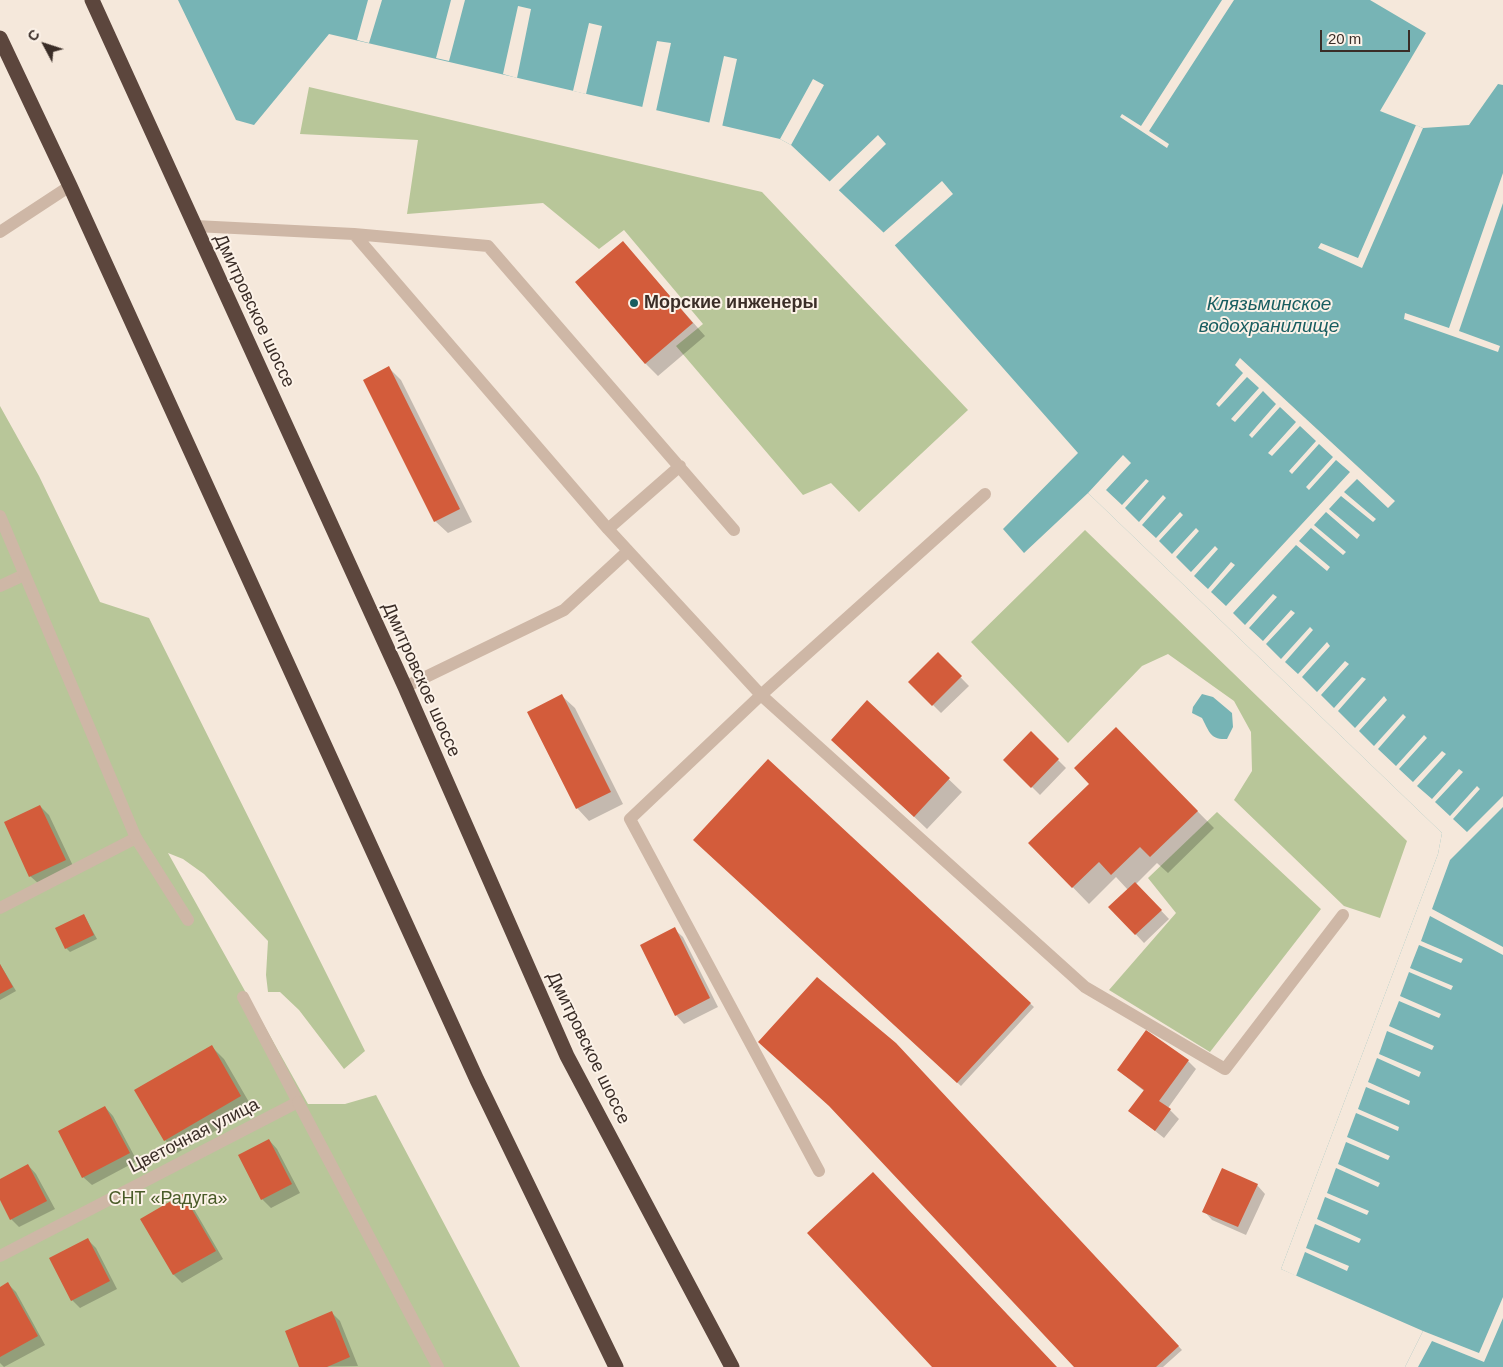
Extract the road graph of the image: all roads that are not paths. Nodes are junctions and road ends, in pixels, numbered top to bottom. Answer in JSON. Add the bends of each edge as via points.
{"nodes":[{"id":1,"x":92,"y":0,"type":"edge"},
{"id":2,"x":0,"y":38,"type":"edge"},
{"id":3,"x":70,"y":186,"type":"junction"},
{"id":4,"x":194,"y":226,"type":"junction"},
{"id":5,"x":0,"y":232,"type":"edge"},
{"id":6,"x":354,"y":234,"type":"junction"},
{"id":7,"x":680,"y":466,"type":"junction"},
{"id":8,"x":985,"y":494,"type":"dead end"},
{"id":9,"x":0,"y":516,"type":"edge"},
{"id":10,"x":608,"y":529,"type":"junction"},
{"id":11,"x":734,"y":530,"type":"dead end"},
{"id":12,"x":628,"y":551,"type":"junction"},
{"id":13,"x":24,"y":575,"type":"junction"},
{"id":14,"x":0,"y":586,"type":"edge"},
{"id":15,"x":405,"y":687,"type":"junction"},
{"id":16,"x":761,"y":695,"type":"junction"},
{"id":17,"x":136,"y":838,"type":"junction"},
{"id":18,"x":0,"y":908,"type":"edge"},
{"id":19,"x":1343,"y":915,"type":"dead end"},
{"id":20,"x":188,"y":920,"type":"dead end"},
{"id":21,"x":243,"y":997,"type":"dead end"},
{"id":22,"x":298,"y":1102,"type":"junction"},
{"id":23,"x":819,"y":1171,"type":"dead end"},
{"id":24,"x":0,"y":1256,"type":"edge"},
{"id":25,"x":438,"y":1367,"type":"edge"},
{"id":26,"x":616,"y":1367,"type":"edge"},
{"id":27,"x":732,"y":1367,"type":"edge"}],
"edges":[{"from":1,"to":4,"type":"highway","name":"Дмитровское шоссе"},
{"from":2,"to":3,"type":"highway"},
{"from":3,"to":5,"type":"street"},
{"from":3,"to":26,"type":"highway","via":[[477,1080]]},
{"from":4,"to":6,"type":"street"},
{"from":4,"to":15,"type":"highway","name":"Дмитровское шоссе"},
{"from":6,"to":7,"type":"street","via":[[488,246]]},
{"from":6,"to":10,"type":"street"},
{"from":7,"to":10,"type":"street"},
{"from":7,"to":11,"type":"street"},
{"from":8,"to":16,"type":"street"},
{"from":9,"to":13,"type":"street"},
{"from":10,"to":12,"type":"street"},
{"from":12,"to":15,"type":"street","via":[[564,610]]},
{"from":12,"to":16,"type":"street"},
{"from":13,"to":14,"type":"street"},
{"from":13,"to":17,"type":"street"},
{"from":15,"to":27,"type":"highway","name":"Дмитровское шоссе","via":[[567,1056]]},
{"from":16,"to":19,"type":"street","via":[[1084,987],[1225,1069]]},
{"from":16,"to":23,"type":"street","via":[[630,819]]},
{"from":17,"to":18,"type":"street"},
{"from":17,"to":20,"type":"street"},
{"from":21,"to":22,"type":"street"},
{"from":22,"to":24,"type":"street","name":"Цветочная улица"},
{"from":22,"to":25,"type":"street"}]}
